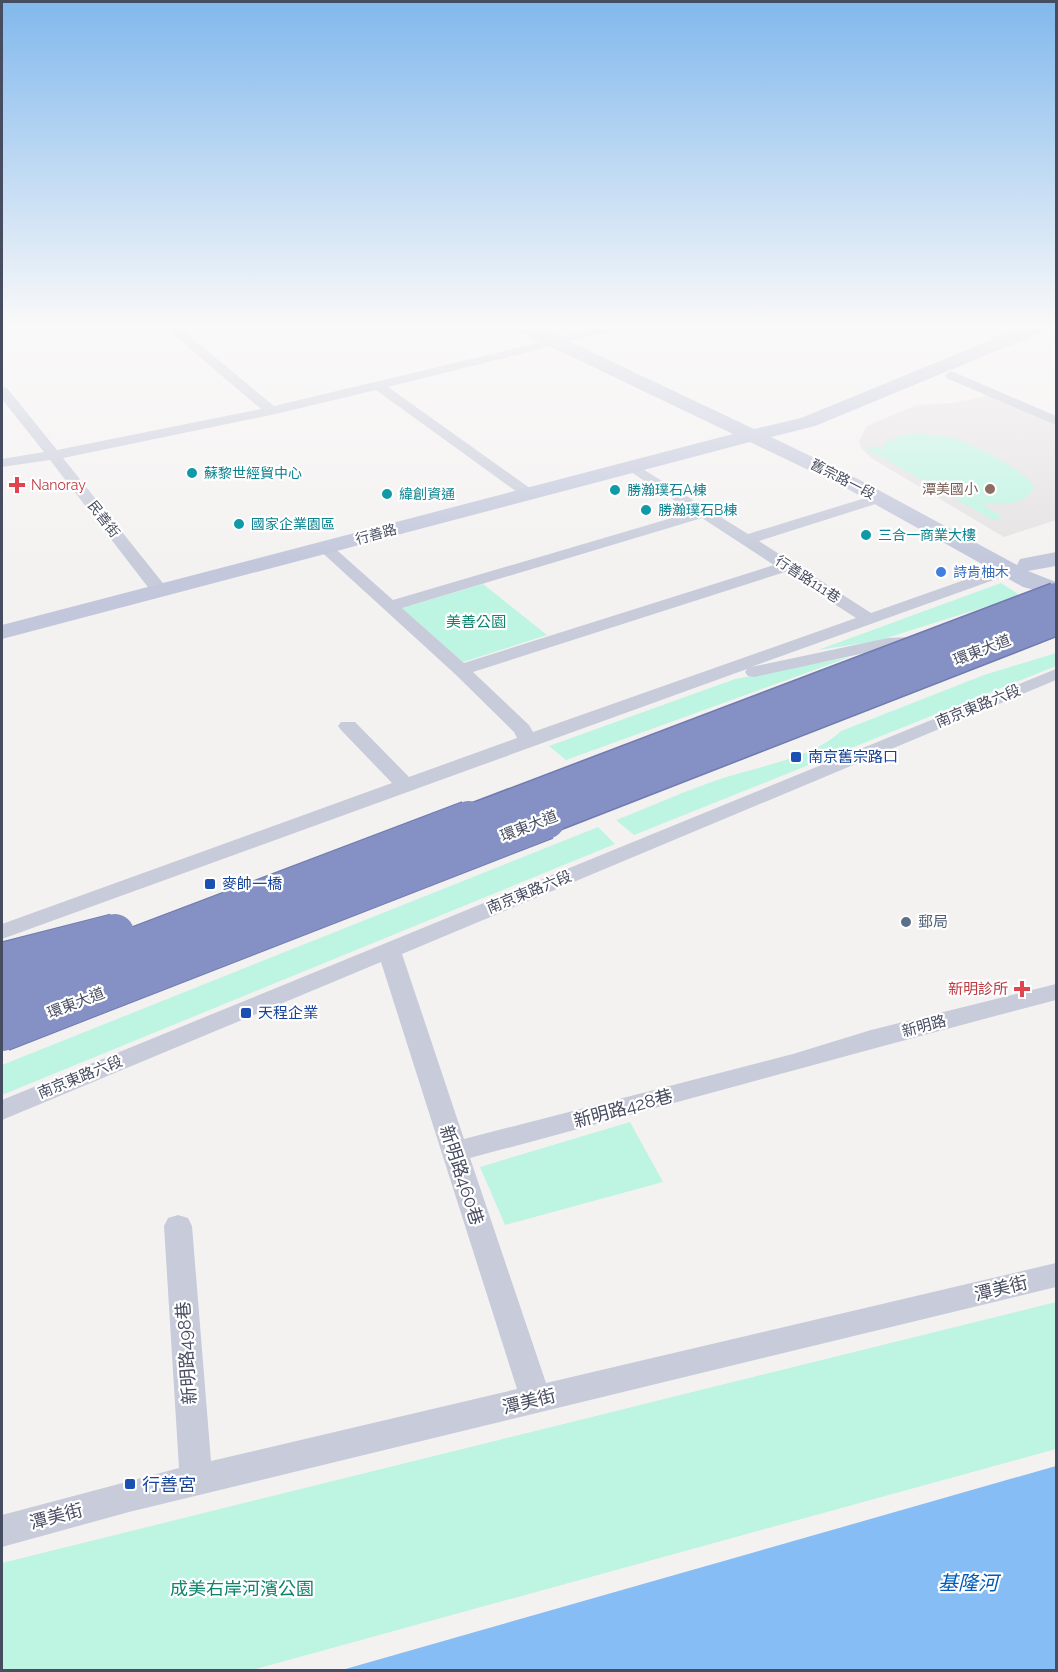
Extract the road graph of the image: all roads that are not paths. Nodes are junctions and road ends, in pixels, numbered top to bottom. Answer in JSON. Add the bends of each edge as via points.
{"nodes":[{"id":1,"x":15,"y":407,"type":"edge"},
{"id":2,"x":266,"y":407,"type":"edge"},
{"id":3,"x":289,"y":407,"type":"edge"},
{"id":4,"x":408,"y":407,"type":"edge"},
{"id":5,"x":695,"y":407,"type":"edge"},
{"id":6,"x":713,"y":407,"type":"edge"},
{"id":7,"x":846,"y":407,"type":"edge"},
{"id":8,"x":874,"y":407,"type":"edge"},
{"id":9,"x":1025,"y":407,"type":"edge"},
{"id":10,"x":1056,"y":407,"type":"edge"},
{"id":11,"x":271,"y":411,"type":"junction"},
{"id":12,"x":1037,"y":412,"type":"junction"},
{"id":13,"x":1056,"y":421,"type":"edge"},
{"id":14,"x":784,"y":434,"type":"junction"},
{"id":15,"x":752,"y":436,"type":"junction"},
{"id":16,"x":55,"y":455,"type":"junction"},
{"id":17,"x":2,"y":463,"type":"edge"},
{"id":18,"x":633,"y":467,"type":"junction"},
{"id":19,"x":529,"y":494,"type":"junction"},
{"id":20,"x":880,"y":498,"type":"junction"},
{"id":21,"x":704,"y":513,"type":"junction"},
{"id":22,"x":746,"y":540,"type":"junction"},
{"id":23,"x":324,"y":547,"type":"junction"},
{"id":24,"x":1056,"y":559,"type":"edge"},
{"id":25,"x":788,"y":566,"type":"junction"},
{"id":26,"x":1019,"y":567,"type":"junction"},
{"id":27,"x":160,"y":591,"type":"junction"},
{"id":28,"x":1056,"y":591,"type":"edge"},
{"id":29,"x":390,"y":606,"type":"junction"},
{"id":30,"x":869,"y":619,"type":"junction"},
{"id":31,"x":1056,"y":621,"type":"edge"},
{"id":32,"x":2,"y":632,"type":"edge"},
{"id":33,"x":1056,"y":632,"type":"edge"},
{"id":34,"x":930,"y":640,"type":"junction"},
{"id":35,"x":461,"y":670,"type":"junction"},
{"id":36,"x":1056,"y":674,"type":"edge"},
{"id":37,"x":706,"y":677,"type":"junction"},
{"id":38,"x":770,"y":720,"type":"dead end"},
{"id":39,"x":348,"y":726,"type":"dead end"},
{"id":40,"x":528,"y":741,"type":"junction"},
{"id":41,"x":602,"y":768,"type":"junction"},
{"id":42,"x":406,"y":786,"type":"junction"},
{"id":43,"x":2,"y":932,"type":"edge"},
{"id":44,"x":389,"y":950,"type":"junction"},
{"id":45,"x":2,"y":962,"type":"edge"},
{"id":46,"x":2,"y":984,"type":"edge"},
{"id":47,"x":1056,"y":992,"type":"edge"},
{"id":48,"x":2,"y":996,"type":"edge"},
{"id":49,"x":2,"y":1032,"type":"edge"},
{"id":50,"x":2,"y":1047,"type":"edge"},
{"id":51,"x":793,"y":1063,"type":"joint"},
{"id":52,"x":2,"y":1110,"type":"edge"},
{"id":53,"x":454,"y":1152,"type":"junction"},
{"id":54,"x":178,"y":1226,"type":"dead end"},
{"id":55,"x":1056,"y":1275,"type":"edge"},
{"id":56,"x":536,"y":1400,"type":"junction"},
{"id":57,"x":196,"y":1479,"type":"junction"},
{"id":58,"x":2,"y":1531,"type":"edge"}],
"edges":[{"from":1,"to":16,"type":"street","name":"民善街"},
{"from":2,"to":11,"type":"street"},
{"from":3,"to":11,"type":"street"},
{"from":4,"to":19,"type":"street"},
{"from":5,"to":15,"type":"main road","name":"舊宗路一段"},
{"from":6,"to":14,"type":"main road","name":"舊宗路一段"},
{"from":7,"to":14,"type":"main road","name":"行善路"},
{"from":8,"to":14,"type":"main road","name":"行善路","via":[[824,428]]},
{"from":9,"to":12,"type":"street"},
{"from":10,"to":12,"type":"street"},
{"from":11,"to":16,"type":"street"},
{"from":12,"to":13,"type":"street"},
{"from":14,"to":15,"type":"main road","name":"行善路"},
{"from":14,"to":26,"type":"main road","name":"舊宗路一段","via":[[882,482]]},
{"from":15,"to":18,"type":"main road","name":"行善路"},
{"from":15,"to":20,"type":"main road","name":"舊宗路一段"},
{"from":16,"to":17,"type":"street"},
{"from":16,"to":27,"type":"street","name":"民善街"},
{"from":18,"to":19,"type":"main road","name":"行善路"},
{"from":18,"to":21,"type":"street","name":"行善路111巷"},
{"from":19,"to":23,"type":"main road","name":"行善路"},
{"from":20,"to":22,"type":"street","name":"行善路111巷"},
{"from":20,"to":26,"type":"main road","name":"舊宗路一段"},
{"from":21,"to":22,"type":"street","name":"行善路111巷"},
{"from":21,"to":29,"type":"street"},
{"from":22,"to":25,"type":"street","name":"行善路111巷"},
{"from":23,"to":27,"type":"main road","name":"行善路"},
{"from":23,"to":29,"type":"street"},
{"from":24,"to":26,"type":"main road"},
{"from":25,"to":30,"type":"street","name":"行善路111巷"},
{"from":25,"to":35,"type":"street"},
{"from":26,"to":28,"type":"main road","name":"舊宗路一段"},
{"from":26,"to":30,"type":"street"},
{"from":27,"to":32,"type":"main road","name":"行善路"},
{"from":28,"to":34,"type":"main road"},
{"from":28,"to":41,"type":"highway","name":"環東大道","bridge":true},
{"from":29,"to":35,"type":"street"},
{"from":30,"to":37,"type":"street"},
{"from":31,"to":49,"type":"highway","name":"環東大道","bridge":true},
{"from":33,"to":50,"type":"main road"},
{"from":34,"to":37,"type":"street","via":[[888,643],[737,675]]},
{"from":34,"to":48,"type":"main road","via":[[487,806]]},
{"from":35,"to":40,"type":"street","via":[[522,729]]},
{"from":36,"to":44,"type":"street","name":"南京東路六段"},
{"from":37,"to":40,"type":"street"},
{"from":38,"to":46,"type":"highway","bridge":true,"via":[[249,920],[89,967]]},
{"from":39,"to":42,"type":"street"},
{"from":40,"to":42,"type":"street"},
{"from":41,"to":45,"type":"highway","bridge":true,"via":[[529,782],[129,928]]},
{"from":41,"to":48,"type":"highway","name":"環東大道","bridge":true},
{"from":42,"to":43,"type":"street"},
{"from":44,"to":52,"type":"street","name":"南京東路六段"},
{"from":44,"to":53,"type":"street","name":"新明路460巷"},
{"from":47,"to":51,"type":"street","name":"新明路"},
{"from":51,"to":53,"type":"street","name":"新明路428巷"},
{"from":53,"to":56,"type":"street","name":"新明路460巷"},
{"from":54,"to":57,"type":"street","name":"新明路498巷"},
{"from":55,"to":56,"type":"street","name":"潭美街"},
{"from":56,"to":57,"type":"street","name":"潭美街"},
{"from":57,"to":58,"type":"street","name":"潭美街"}]}
